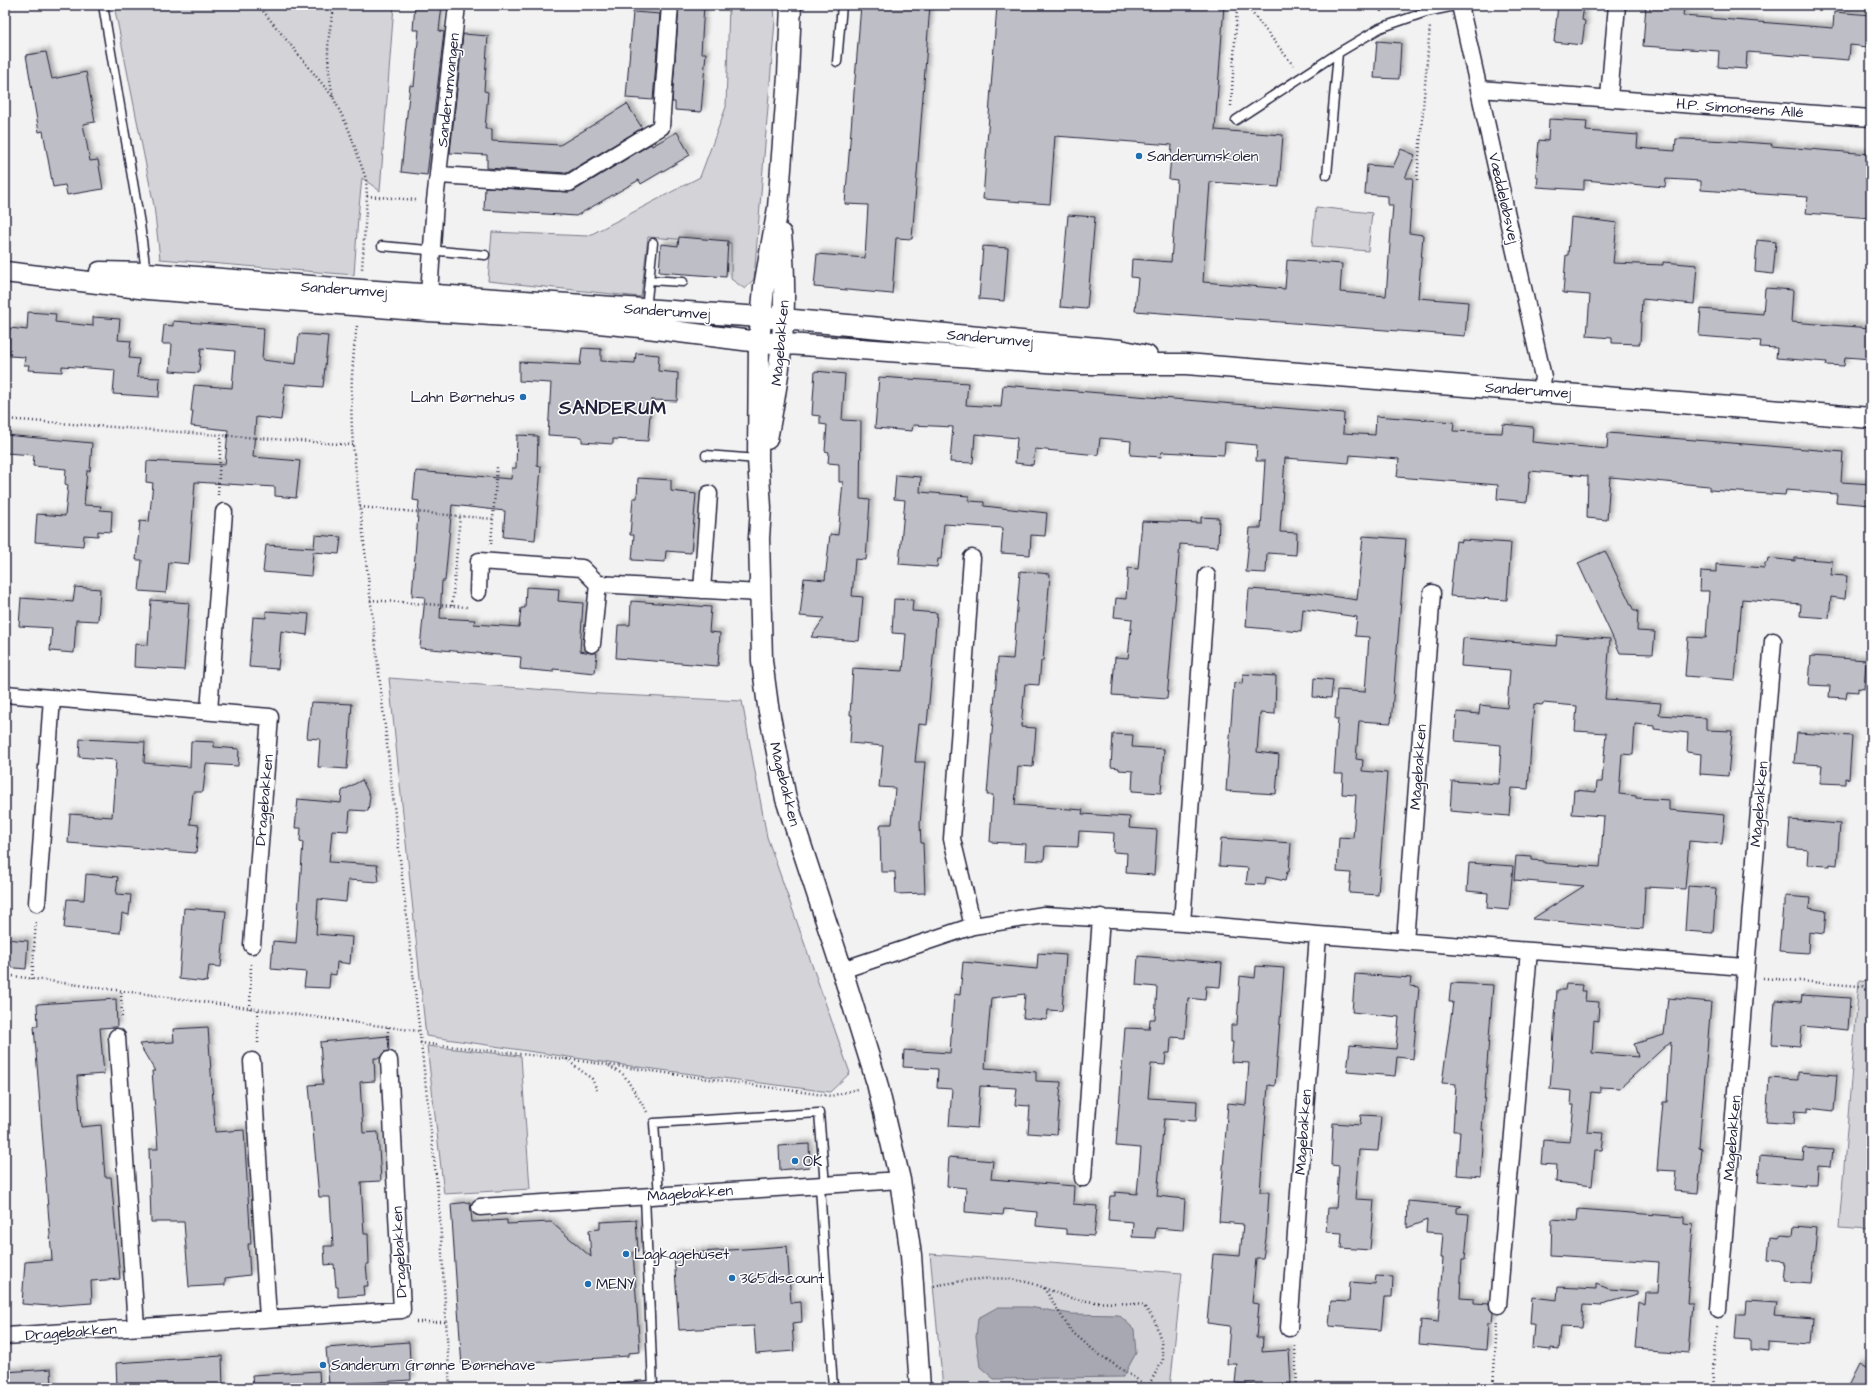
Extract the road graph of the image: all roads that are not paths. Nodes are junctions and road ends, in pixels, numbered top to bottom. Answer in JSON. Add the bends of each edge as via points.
{"nodes":[{"id":1,"x":103,"y":5,"type":"edge"},
{"id":2,"x":457,"y":5,"type":"edge"},
{"id":3,"x":670,"y":5,"type":"edge"},
{"id":4,"x":791,"y":5,"type":"edge"},
{"id":5,"x":842,"y":5,"type":"edge"},
{"id":6,"x":1460,"y":5,"type":"edge"},
{"id":7,"x":1617,"y":5,"type":"edge"},
{"id":8,"x":1338,"y":53,"type":"junction"},
{"id":9,"x":836,"y":62,"type":"dead end"},
{"id":10,"x":1479,"y":89,"type":"junction"},
{"id":11,"x":1609,"y":97,"type":"junction"},
{"id":12,"x":1871,"y":118,"type":"edge"},
{"id":13,"x":1236,"y":120,"type":"road end"},
{"id":14,"x":439,"y":174,"type":"junction"},
{"id":15,"x":1327,"y":174,"type":"dead end"},
{"id":16,"x":778,"y":208,"type":"junction"},
{"id":17,"x":653,"y":243,"type":"dead end"},
{"id":18,"x":382,"y":246,"type":"dead end"},
{"id":19,"x":432,"y":251,"type":"junction"},
{"id":20,"x":485,"y":255,"type":"dead end"},
{"id":21,"x":5,"y":271,"type":"edge"},
{"id":22,"x":649,"y":280,"type":"junction"},
{"id":23,"x":147,"y":281,"type":"junction"},
{"id":24,"x":683,"y":282,"type":"dead end"},
{"id":25,"x":429,"y":295,"type":"junction"},
{"id":26,"x":360,"y":298,"type":"junction"},
{"id":27,"x":646,"y":309,"type":"junction"},
{"id":28,"x":761,"y":317,"type":"junction"},
{"id":29,"x":784,"y":320,"type":"junction"},
{"id":30,"x":759,"y":342,"type":"junction"},
{"id":31,"x":783,"y":344,"type":"junction"},
{"id":32,"x":1186,"y":364,"type":"junction"},
{"id":33,"x":1541,"y":391,"type":"junction"},
{"id":34,"x":1871,"y":418,"type":"edge"},
{"id":35,"x":706,"y":455,"type":"dead end"},
{"id":36,"x":759,"y":468,"type":"junction"},
{"id":37,"x":709,"y":494,"type":"dead end"},
{"id":38,"x":224,"y":512,"type":"road end"},
{"id":39,"x":972,"y":558,"type":"dead end"},
{"id":40,"x":1207,"y":576,"type":"dead end"},
{"id":41,"x":598,"y":584,"type":"junction"},
{"id":42,"x":702,"y":590,"type":"junction"},
{"id":43,"x":478,"y":592,"type":"road end"},
{"id":44,"x":760,"y":593,"type":"junction"},
{"id":45,"x":1432,"y":593,"type":"dead end"},
{"id":46,"x":1773,"y":641,"type":"dead end"},
{"id":47,"x":592,"y":644,"type":"dead end"},
{"id":48,"x":5,"y":694,"type":"edge"},
{"id":49,"x":52,"y":698,"type":"junction"},
{"id":50,"x":209,"y":711,"type":"junction"},
{"id":51,"x":37,"y":903,"type":"road end"},
{"id":52,"x":1101,"y":917,"type":"junction"},
{"id":53,"x":1182,"y":923,"type":"junction"},
{"id":54,"x":974,"y":926,"type":"junction"},
{"id":55,"x":1318,"y":935,"type":"junction"},
{"id":56,"x":1405,"y":941,"type":"junction"},
{"id":57,"x":252,"y":945,"type":"road end"},
{"id":58,"x":1529,"y":951,"type":"junction"},
{"id":59,"x":1745,"y":967,"type":"junction"},
{"id":60,"x":842,"y":970,"type":"junction"},
{"id":61,"x":117,"y":1038,"type":"road end"},
{"id":62,"x":389,"y":1060,"type":"dead end"},
{"id":63,"x":252,"y":1061,"type":"road end"},
{"id":64,"x":1083,"y":1178,"type":"dead end"},
{"id":65,"x":900,"y":1180,"type":"junction"},
{"id":66,"x":822,"y":1185,"type":"junction"},
{"id":67,"x":652,"y":1196,"type":"junction"},
{"id":68,"x":480,"y":1207,"type":"dead end"},
{"id":69,"x":1498,"y":1305,"type":"road end"},
{"id":70,"x":1718,"y":1308,"type":"road end"},
{"id":71,"x":268,"y":1318,"type":"junction"},
{"id":72,"x":136,"y":1327,"type":"junction"},
{"id":73,"x":1289,"y":1328,"type":"road end"},
{"id":74,"x":5,"y":1336,"type":"edge"},
{"id":75,"x":653,"y":1387,"type":"edge"},
{"id":76,"x":612,"y":1388,"type":"edge"},
{"id":77,"x":833,"y":1388,"type":"edge"},
{"id":78,"x":920,"y":1388,"type":"edge"}],
"edges":[{"from":1,"to":23,"type":"lane","via":[[140,224]]},
{"from":2,"to":14,"type":"street","name":"Sanderumvangen"},
{"from":3,"to":14,"type":"street","via":[[661,127],[568,183]]},
{"from":4,"to":16,"type":"street","name":"Mågebakken"},
{"from":5,"to":9,"type":"lane"},
{"from":6,"to":8,"type":"lane","via":[[1426,12],[1380,28]]},
{"from":6,"to":10,"type":"street","name":"Væddeløbsvej"},
{"from":7,"to":11,"type":"street"},
{"from":8,"to":13,"type":"lane"},
{"from":8,"to":15,"type":"lane"},
{"from":10,"to":11,"type":"street","name":"H.P. Simonsens Allé"},
{"from":10,"to":33,"type":"street","name":"Væddeløbsvej","via":[[1543,377]]},
{"from":11,"to":12,"type":"street","name":"H.P. Simonsens Allé"},
{"from":14,"to":19,"type":"street","name":"Sanderumvangen"},
{"from":16,"to":28,"type":"street","name":"Mågebakken"},
{"from":16,"to":29,"type":"street","name":"Mågebakken","via":[[783,249]]},
{"from":17,"to":22,"type":"lane"},
{"from":18,"to":19,"type":"lane"},
{"from":19,"to":20,"type":"lane"},
{"from":19,"to":25,"type":"street","name":"Sanderumvangen"},
{"from":21,"to":23,"type":"street","name":"Sanderumvej"},
{"from":22,"to":24,"type":"lane"},
{"from":22,"to":27,"type":"lane"},
{"from":23,"to":26,"type":"street","name":"Sanderumvej"},
{"from":25,"to":26,"type":"street","name":"Sanderumvej"},
{"from":25,"to":27,"type":"street","name":"Sanderumvej"},
{"from":26,"to":30,"type":"street","name":"Sanderumvej"},
{"from":27,"to":28,"type":"street","name":"Sanderumvej"},
{"from":28,"to":29,"type":"street","name":"Sanderumvej"},
{"from":28,"to":30,"type":"street","name":"Mågebakken"},
{"from":29,"to":31,"type":"street","name":"Mågebakken"},
{"from":29,"to":32,"type":"street","name":"Sanderumvej","via":[[1120,350]]},
{"from":30,"to":31,"type":"street","name":"Sanderumvej"},
{"from":30,"to":36,"type":"street","name":"Mågebakken"},
{"from":31,"to":32,"type":"street","name":"Sanderumvej","via":[[1075,364]]},
{"from":31,"to":36,"type":"street","name":"Mågebakken","via":[[778,384]]},
{"from":32,"to":33,"type":"street","name":"Sanderumvej"},
{"from":33,"to":34,"type":"street","name":"Sanderumvej"},
{"from":35,"to":36,"type":"lane"},
{"from":36,"to":44,"type":"street","name":"Mågebakken"},
{"from":37,"to":42,"type":"street"},
{"from":38,"to":50,"type":"street"},
{"from":39,"to":54,"type":"street","via":[[952,839]]},
{"from":40,"to":53,"type":"street"},
{"from":41,"to":42,"type":"street"},
{"from":41,"to":43,"type":"street","via":[[582,568],[479,561]]},
{"from":41,"to":47,"type":"street"},
{"from":42,"to":44,"type":"street"},
{"from":44,"to":60,"type":"street","name":"Mågebakken","via":[[762,661],[786,799]]},
{"from":45,"to":56,"type":"street","name":"Mågebakken"},
{"from":46,"to":59,"type":"street","name":"Mågebakken"},
{"from":48,"to":49,"type":"street","name":"Dragebakken"},
{"from":49,"to":50,"type":"street","name":"Dragebakken"},
{"from":49,"to":51,"type":"street"},
{"from":50,"to":57,"type":"street","name":"Dragebakken","via":[[270,717]]},
{"from":52,"to":53,"type":"street"},
{"from":52,"to":54,"type":"street","via":[[1044,915]]},
{"from":52,"to":64,"type":"street"},
{"from":53,"to":55,"type":"street"},
{"from":54,"to":60,"type":"street"},
{"from":55,"to":56,"type":"street"},
{"from":55,"to":73,"type":"street","name":"Mågebakken"},
{"from":56,"to":58,"type":"street"},
{"from":58,"to":59,"type":"street"},
{"from":58,"to":69,"type":"street"},
{"from":59,"to":70,"type":"street","name":"Mågebakken"},
{"from":60,"to":65,"type":"street","name":"Mågebakken","via":[[877,1083]]},
{"from":61,"to":72,"type":"street","name":"Dragebakken"},
{"from":62,"to":71,"type":"street","name":"Dragebakken","via":[[402,1310]]},
{"from":63,"to":71,"type":"street"},
{"from":65,"to":66,"type":"street","name":"Mågebakken"},
{"from":65,"to":78,"type":"street","name":"Mågebakken","via":[[911,1255]]},
{"from":66,"to":67,"type":"street","name":"Mågebakken"},
{"from":66,"to":67,"type":"lane","via":[[819,1113],[654,1123]]},
{"from":66,"to":77,"type":"lane"},
{"from":67,"to":68,"type":"street","name":"Mågebakken"},
{"from":67,"to":75,"type":"lane"},
{"from":71,"to":72,"type":"street","name":"Dragebakken"},
{"from":72,"to":74,"type":"street","name":"Dragebakken"},
{"from":75,"to":76,"type":"lane"}]}
